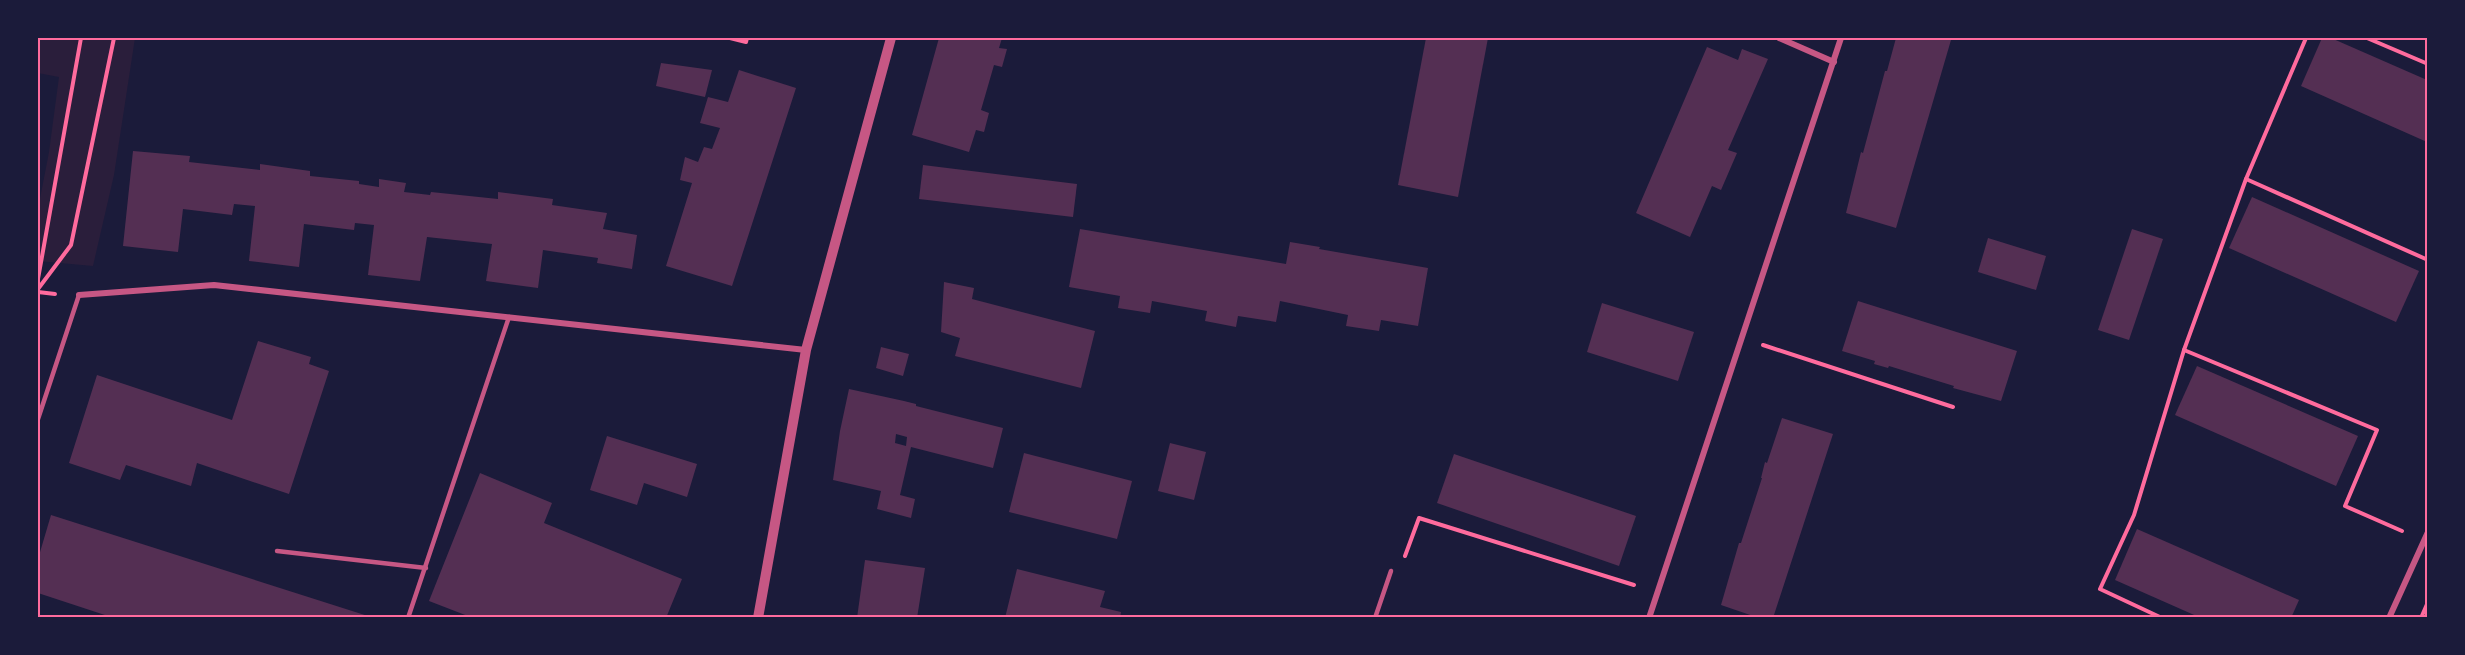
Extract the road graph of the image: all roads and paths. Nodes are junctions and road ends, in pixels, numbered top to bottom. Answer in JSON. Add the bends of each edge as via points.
{"nodes":[{"id":1,"x":81,"y":38,"type":"edge"},
{"id":2,"x":114,"y":38,"type":"edge"},
{"id":3,"x":730,"y":38,"type":"edge"},
{"id":4,"x":747,"y":38,"type":"edge"},
{"id":5,"x":891,"y":38,"type":"edge"},
{"id":6,"x":1779,"y":38,"type":"edge"},
{"id":7,"x":1841,"y":38,"type":"edge"},
{"id":8,"x":2306,"y":38,"type":"edge"},
{"id":9,"x":2367,"y":38,"type":"edge"},
{"id":10,"x":1834,"y":62,"type":"junction"},
{"id":11,"x":2427,"y":64,"type":"edge"},
{"id":12,"x":2246,"y":179,"type":"junction"},
{"id":13,"x":2427,"y":260,"type":"edge"},
{"id":14,"x":38,"y":279,"type":"edge"},
{"id":15,"x":38,"y":289,"type":"edge"},
{"id":16,"x":79,"y":295,"type":"joint"},
{"id":17,"x":509,"y":317,"type":"junction"},
{"id":18,"x":1743,"y":338,"type":"junction"},
{"id":19,"x":806,"y":350,"type":"junction"},
{"id":20,"x":2184,"y":350,"type":"junction"},
{"id":21,"x":1953,"y":407,"type":"dead end"},
{"id":22,"x":38,"y":419,"type":"edge"},
{"id":23,"x":2427,"y":532,"type":"edge"},
{"id":24,"x":2424,"y":540,"type":"junction"},
{"id":25,"x":276,"y":551,"type":"dead end"},
{"id":26,"x":426,"y":568,"type":"junction"},
{"id":27,"x":1391,"y":571,"type":"joint"},
{"id":28,"x":1658,"y":593,"type":"junction"},
{"id":29,"x":2427,"y":602,"type":"edge"},
{"id":30,"x":408,"y":618,"type":"edge"},
{"id":31,"x":758,"y":618,"type":"edge"},
{"id":32,"x":1375,"y":618,"type":"edge"},
{"id":33,"x":1649,"y":618,"type":"edge"},
{"id":34,"x":2162,"y":618,"type":"edge"},
{"id":35,"x":2390,"y":618,"type":"edge"},
{"id":36,"x":2421,"y":618,"type":"edge"}],
"edges":[{"from":1,"to":14,"type":"path"},
{"from":2,"to":15,"type":"path","via":[[71,245]]},
{"from":3,"to":4,"type":"path","via":[[746,42]]},
{"from":5,"to":19,"type":"street"},
{"from":6,"to":10,"type":"street"},
{"from":7,"to":10,"type":"street"},
{"from":8,"to":12,"type":"path"},
{"from":9,"to":11,"type":"path"},
{"from":10,"to":18,"type":"street"},
{"from":12,"to":13,"type":"path"},
{"from":12,"to":20,"type":"path"},
{"from":16,"to":17,"type":"street","via":[[214,285]]},
{"from":16,"to":22,"type":"lane"},
{"from":17,"to":19,"type":"street"},
{"from":17,"to":26,"type":"lane"},
{"from":18,"to":21,"type":"path"},
{"from":18,"to":28,"type":"street"},
{"from":19,"to":31,"type":"street"},
{"from":20,"to":24,"type":"path","via":[[2377,430],[2345,506]]},
{"from":20,"to":34,"type":"path","via":[[2134,514],[2100,589]]},
{"from":23,"to":24,"type":"street"},
{"from":24,"to":35,"type":"street"},
{"from":25,"to":26,"type":"lane"},
{"from":26,"to":30,"type":"lane"},
{"from":27,"to":28,"type":"path","via":[[1405,558],[1419,518]]},
{"from":27,"to":32,"type":"lane"},
{"from":28,"to":33,"type":"street"},
{"from":29,"to":36,"type":"path"}]}
